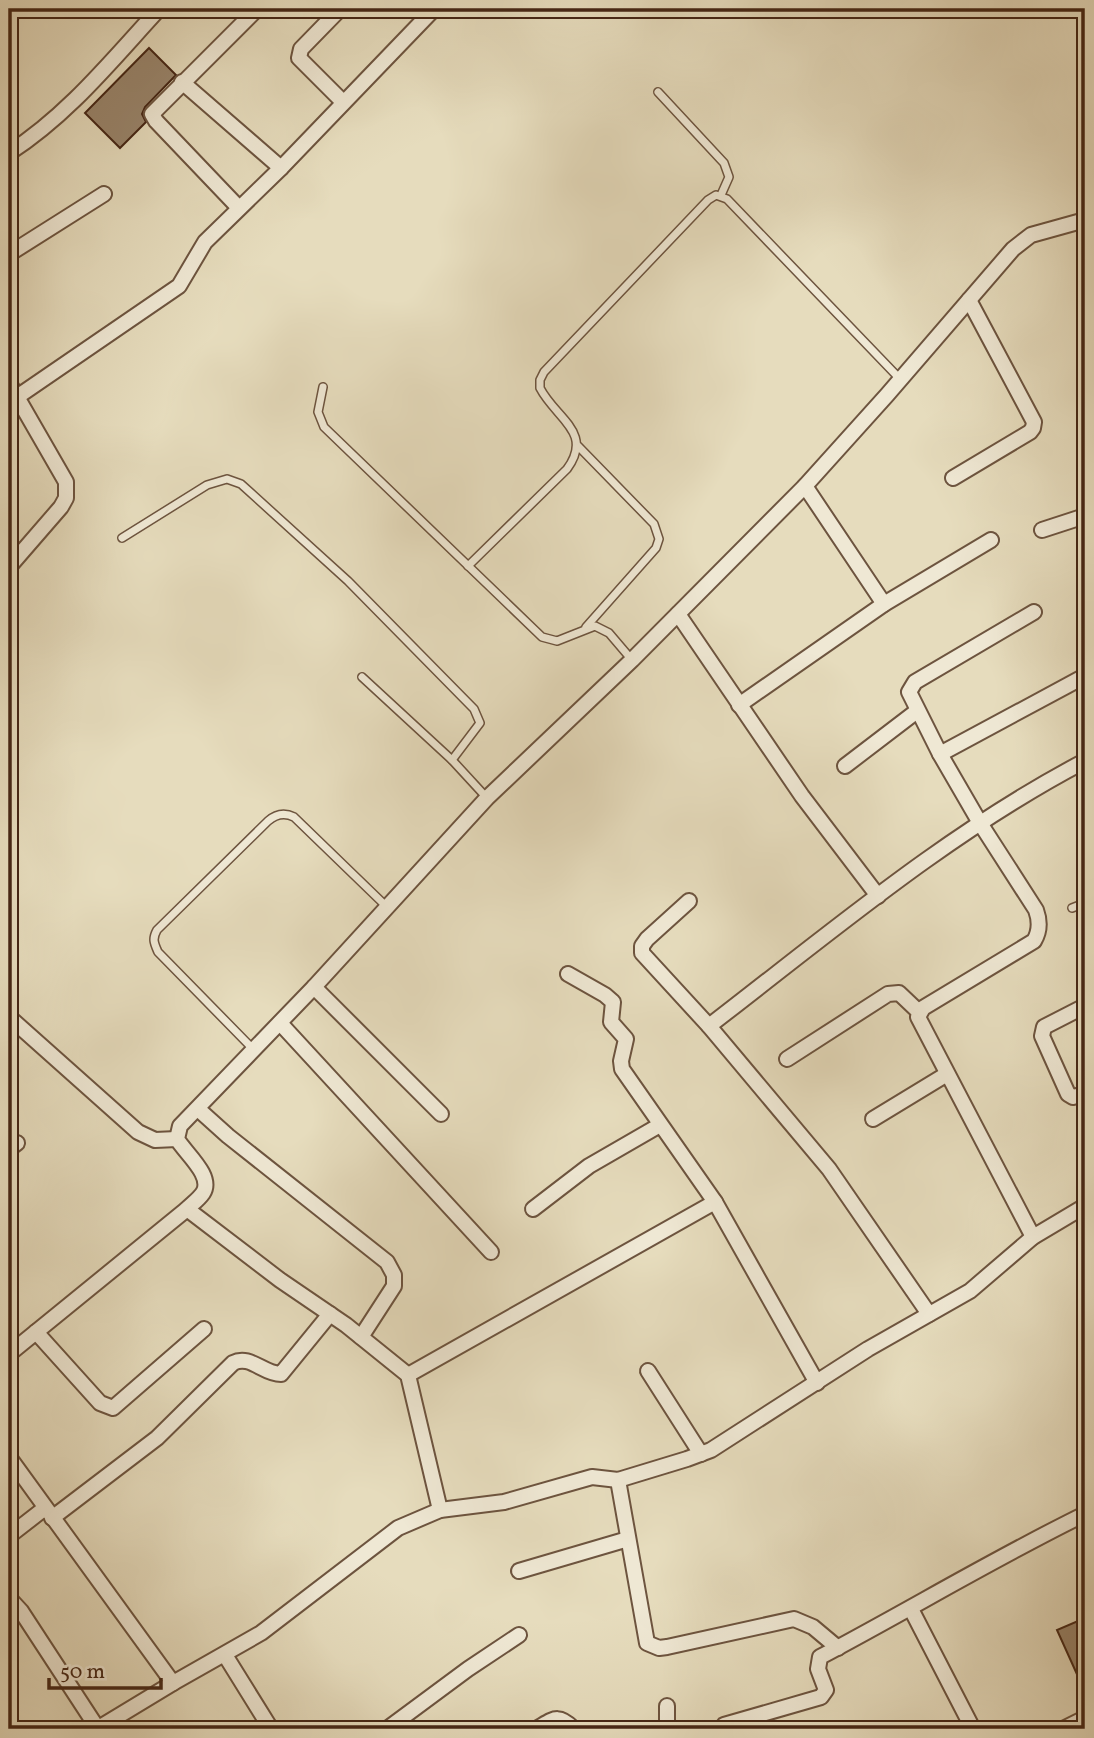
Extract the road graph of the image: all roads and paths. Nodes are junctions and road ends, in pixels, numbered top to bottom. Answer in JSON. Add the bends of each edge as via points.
{"nodes":[{"id":1,"x":159,"y":9,"type":"edge"},
{"id":2,"x":257,"y":9,"type":"edge"},
{"id":3,"x":340,"y":9,"type":"edge"},
{"id":4,"x":434,"y":9,"type":"edge"},
{"id":5,"x":182,"y":82,"type":"junction"},
{"id":6,"x":659,"y":92,"type":"dead end"},
{"id":7,"x":344,"y":102,"type":"junction"},
{"id":8,"x":9,"y":153,"type":"edge"},
{"id":9,"x":281,"y":168,"type":"junction"},
{"id":10,"x":104,"y":194,"type":"dead end"},
{"id":11,"x":721,"y":195,"type":"junction"},
{"id":12,"x":239,"y":208,"type":"junction"},
{"id":13,"x":1085,"y":220,"type":"edge"},
{"id":14,"x":9,"y":254,"type":"edge"},
{"id":15,"x":969,"y":300,"type":"junction"},
{"id":16,"x":900,"y":380,"type":"junction"},
{"id":17,"x":9,"y":383,"type":"edge"},
{"id":18,"x":323,"y":387,"type":"dead end"},
{"id":19,"x":17,"y":397,"type":"junction"},
{"id":20,"x":578,"y":446,"type":"junction"},
{"id":21,"x":953,"y":478,"type":"dead end"},
{"id":22,"x":805,"y":486,"type":"junction"},
{"id":23,"x":1085,"y":516,"type":"edge"},
{"id":24,"x":1042,"y":530,"type":"dead end"},
{"id":25,"x":122,"y":538,"type":"dead end"},
{"id":26,"x":991,"y":540,"type":"dead end"},
{"id":27,"x":468,"y":566,"type":"junction"},
{"id":28,"x":9,"y":567,"type":"edge"},
{"id":29,"x":884,"y":604,"type":"junction"},
{"id":30,"x":1034,"y":612,"type":"dead end"},
{"id":31,"x":678,"y":614,"type":"junction"},
{"id":32,"x":586,"y":627,"type":"junction"},
{"id":33,"x":632,"y":660,"type":"junction"},
{"id":34,"x":1085,"y":676,"type":"edge"},
{"id":35,"x":362,"y":677,"type":"dead end"},
{"id":36,"x":739,"y":705,"type":"junction"},
{"id":37,"x":917,"y":711,"type":"junction"},
{"id":38,"x":940,"y":754,"type":"junction"},
{"id":39,"x":452,"y":760,"type":"junction"},
{"id":40,"x":1085,"y":761,"type":"edge"},
{"id":41,"x":845,"y":766,"type":"dead end"},
{"id":42,"x":487,"y":798,"type":"junction"},
{"id":43,"x":980,"y":824,"type":"junction"},
{"id":44,"x":877,"y":896,"type":"junction"},
{"id":45,"x":689,"y":901,"type":"dead end"},
{"id":46,"x":1085,"y":903,"type":"edge"},
{"id":47,"x":387,"y":907,"type":"junction"},
{"id":48,"x":1072,"y":908,"type":"dead end"},
{"id":49,"x":568,"y":974,"type":"dead end"},
{"id":50,"x":314,"y":987,"type":"junction"},
{"id":51,"x":1085,"y":1006,"type":"edge"},
{"id":52,"x":919,"y":1012,"type":"junction"},
{"id":53,"x":9,"y":1017,"type":"edge"},
{"id":54,"x":280,"y":1023,"type":"junction"},
{"id":55,"x":709,"y":1026,"type":"junction"},
{"id":56,"x":254,"y":1050,"type":"junction"},
{"id":57,"x":787,"y":1059,"type":"dead end"},
{"id":58,"x":947,"y":1074,"type":"junction"},
{"id":59,"x":1085,"y":1094,"type":"edge"},
{"id":60,"x":198,"y":1109,"type":"junction"},
{"id":61,"x":441,"y":1114,"type":"dead end"},
{"id":62,"x":873,"y":1119,"type":"dead end"},
{"id":63,"x":660,"y":1125,"type":"junction"},
{"id":64,"x":177,"y":1139,"type":"junction"},
{"id":65,"x":715,"y":1202,"type":"junction"},
{"id":66,"x":1085,"y":1206,"type":"edge"},
{"id":67,"x":187,"y":1209,"type":"junction"},
{"id":68,"x":533,"y":1209,"type":"dead end"},
{"id":69,"x":1033,"y":1237,"type":"junction"},
{"id":70,"x":491,"y":1252,"type":"dead end"},
{"id":71,"x":330,"y":1314,"type":"junction"},
{"id":72,"x":929,"y":1314,"type":"junction"},
{"id":73,"x":204,"y":1329,"type":"dead end"},
{"id":74,"x":36,"y":1332,"type":"junction"},
{"id":75,"x":361,"y":1337,"type":"junction"},
{"id":76,"x":9,"y":1354,"type":"edge"},
{"id":77,"x":648,"y":1371,"type":"dead end"},
{"id":78,"x":408,"y":1375,"type":"junction"},
{"id":79,"x":817,"y":1383,"type":"junction"},
{"id":80,"x":701,"y":1454,"type":"junction"},
{"id":81,"x":9,"y":1457,"type":"edge"},
{"id":82,"x":618,"y":1480,"type":"junction"},
{"id":83,"x":440,"y":1510,"type":"junction"},
{"id":84,"x":49,"y":1513,"type":"junction"},
{"id":85,"x":1085,"y":1514,"type":"edge"},
{"id":86,"x":9,"y":1536,"type":"edge"},
{"id":87,"x":628,"y":1539,"type":"junction"},
{"id":88,"x":519,"y":1571,"type":"dead end"},
{"id":89,"x":9,"y":1598,"type":"edge"},
{"id":90,"x":911,"y":1609,"type":"junction"},
{"id":91,"x":519,"y":1635,"type":"dead end"},
{"id":92,"x":838,"y":1648,"type":"junction"},
{"id":93,"x":225,"y":1655,"type":"junction"},
{"id":94,"x":173,"y":1683,"type":"junction"},
{"id":95,"x":667,"y":1706,"type":"dead end"},
{"id":96,"x":1085,"y":1718,"type":"edge"},
{"id":97,"x":724,"y":1725,"type":"dead end"},
{"id":98,"x":98,"y":1729,"type":"edge"},
{"id":99,"x":271,"y":1729,"type":"edge"},
{"id":100,"x":387,"y":1729,"type":"edge"},
{"id":101,"x":536,"y":1729,"type":"edge"},
{"id":102,"x":574,"y":1729,"type":"edge"},
{"id":103,"x":667,"y":1729,"type":"edge"},
{"id":104,"x":972,"y":1729,"type":"edge"},
{"id":105,"x":1063,"y":1729,"type":"edge"}],
"edges":[{"from":1,"to":8,"type":"street","via":[[63,113]]},
{"from":2,"to":5,"type":"street"},
{"from":3,"to":7,"type":"street","via":[[301,49],[299,58]]},
{"from":4,"to":7,"type":"street"},
{"from":5,"to":9,"type":"street"},
{"from":5,"to":12,"type":"street","via":[[153,111],[153,117]]},
{"from":6,"to":11,"type":"lane","via":[[724,163],[729,177]]},
{"from":7,"to":9,"type":"street"},
{"from":9,"to":12,"type":"street"},
{"from":10,"to":14,"type":"street"},
{"from":11,"to":16,"type":"lane"},
{"from":11,"to":20,"type":"lane","via":[[708,200],[544,372],[540,388]]},
{"from":12,"to":19,"type":"street","via":[[205,242],[168,295]]},
{"from":13,"to":15,"type":"street","via":[[1022,240]]},
{"from":15,"to":16,"type":"street"},
{"from":15,"to":21,"type":"street","via":[[1034,422],[1030,432]]},
{"from":16,"to":22,"type":"street"},
{"from":17,"to":19,"type":"street"},
{"from":18,"to":27,"type":"lane","via":[[318,412],[324,427]]},
{"from":19,"to":28,"type":"street","via":[[67,489],[61,507]]},
{"from":20,"to":27,"type":"lane","via":[[567,469]]},
{"from":20,"to":32,"type":"lane","via":[[654,523],[659,539]]},
{"from":22,"to":29,"type":"street"},
{"from":22,"to":31,"type":"street"},
{"from":23,"to":24,"type":"street"},
{"from":25,"to":39,"type":"lane","via":[[207,485],[227,479],[242,484],[348,581],[474,709],[480,723],[477,730]]},
{"from":26,"to":29,"type":"street"},
{"from":27,"to":32,"type":"lane","via":[[542,637],[557,640]]},
{"from":29,"to":36,"type":"street"},
{"from":30,"to":37,"type":"street","via":[[915,682],[909,692]]},
{"from":31,"to":33,"type":"street"},
{"from":31,"to":36,"type":"street"},
{"from":32,"to":33,"type":"lane","via":[[609,633]]},
{"from":33,"to":42,"type":"street"},
{"from":34,"to":38,"type":"street"},
{"from":35,"to":39,"type":"lane"},
{"from":36,"to":44,"type":"street"},
{"from":37,"to":38,"type":"street"},
{"from":37,"to":41,"type":"street"},
{"from":38,"to":43,"type":"street"},
{"from":39,"to":42,"type":"lane"},
{"from":40,"to":43,"type":"street"},
{"from":42,"to":47,"type":"street"},
{"from":43,"to":44,"type":"street"},
{"from":43,"to":52,"type":"street","via":[[1036,910],[1038,934],[1027,946]]},
{"from":44,"to":55,"type":"street"},
{"from":45,"to":55,"type":"street","via":[[647,939],[642,953]]},
{"from":46,"to":48,"type":"lane"},
{"from":47,"to":50,"type":"street"},
{"from":47,"to":56,"type":"lane","via":[[294,817],[282,814],[268,821],[157,930],[154,944],[158,952]]},
{"from":49,"to":63,"type":"street","via":[[612,1002],[611,1022],[626,1039],[622,1069]]},
{"from":50,"to":54,"type":"street"},
{"from":50,"to":61,"type":"street"},
{"from":51,"to":59,"type":"street","via":[[1042,1031],[1068,1094]]},
{"from":52,"to":57,"type":"street","via":[[899,993],[888,994]]},
{"from":52,"to":58,"type":"street"},
{"from":53,"to":64,"type":"street","via":[[138,1132],[155,1140]]},
{"from":54,"to":56,"type":"street"},
{"from":54,"to":70,"type":"street"},
{"from":55,"to":72,"type":"street","via":[[829,1169]]},
{"from":56,"to":60,"type":"street"},
{"from":58,"to":62,"type":"street"},
{"from":58,"to":69,"type":"street"},
{"from":60,"to":64,"type":"street","via":[[180,1126]]},
{"from":60,"to":75,"type":"street","via":[[387,1262],[394,1286]]},
{"from":63,"to":65,"type":"street"},
{"from":63,"to":68,"type":"street","via":[[589,1166]]},
{"from":64,"to":67,"type":"street","via":[[205,1178],[203,1193]]},
{"from":65,"to":78,"type":"street"},
{"from":65,"to":79,"type":"street"},
{"from":66,"to":69,"type":"street"},
{"from":67,"to":71,"type":"street"},
{"from":67,"to":74,"type":"street"},
{"from":69,"to":72,"type":"street","via":[[970,1291]]},
{"from":71,"to":75,"type":"street"},
{"from":71,"to":84,"type":"street","via":[[281,1374],[238,1360],[157,1438]]},
{"from":72,"to":79,"type":"street"},
{"from":73,"to":74,"type":"street","via":[[113,1408],[100,1403]]},
{"from":74,"to":76,"type":"street"},
{"from":75,"to":78,"type":"street"},
{"from":77,"to":80,"type":"street"},
{"from":78,"to":83,"type":"street"},
{"from":79,"to":80,"type":"street"},
{"from":80,"to":82,"type":"street"},
{"from":81,"to":84,"type":"street"},
{"from":82,"to":83,"type":"street","via":[[592,1477],[504,1502]]},
{"from":82,"to":87,"type":"street"},
{"from":83,"to":93,"type":"street","via":[[398,1528],[278,1621]]},
{"from":84,"to":86,"type":"street"},
{"from":84,"to":94,"type":"street"},
{"from":85,"to":90,"type":"street","via":[[1007,1552]]},
{"from":87,"to":88,"type":"street"},
{"from":87,"to":92,"type":"street","via":[[645,1636],[652,1646],[667,1647],[794,1619],[813,1627]]},
{"from":89,"to":98,"type":"street"},
{"from":90,"to":92,"type":"street"},
{"from":90,"to":104,"type":"street"},
{"from":91,"to":100,"type":"street"},
{"from":92,"to":97,"type":"street","via":[[818,1660],[826,1690],[821,1697]]},
{"from":93,"to":94,"type":"street"},
{"from":93,"to":99,"type":"street"},
{"from":94,"to":98,"type":"street"},
{"from":95,"to":103,"type":"street"},
{"from":96,"to":105,"type":"street"},
{"from":101,"to":102,"type":"street","via":[[559,1718]]}]}
